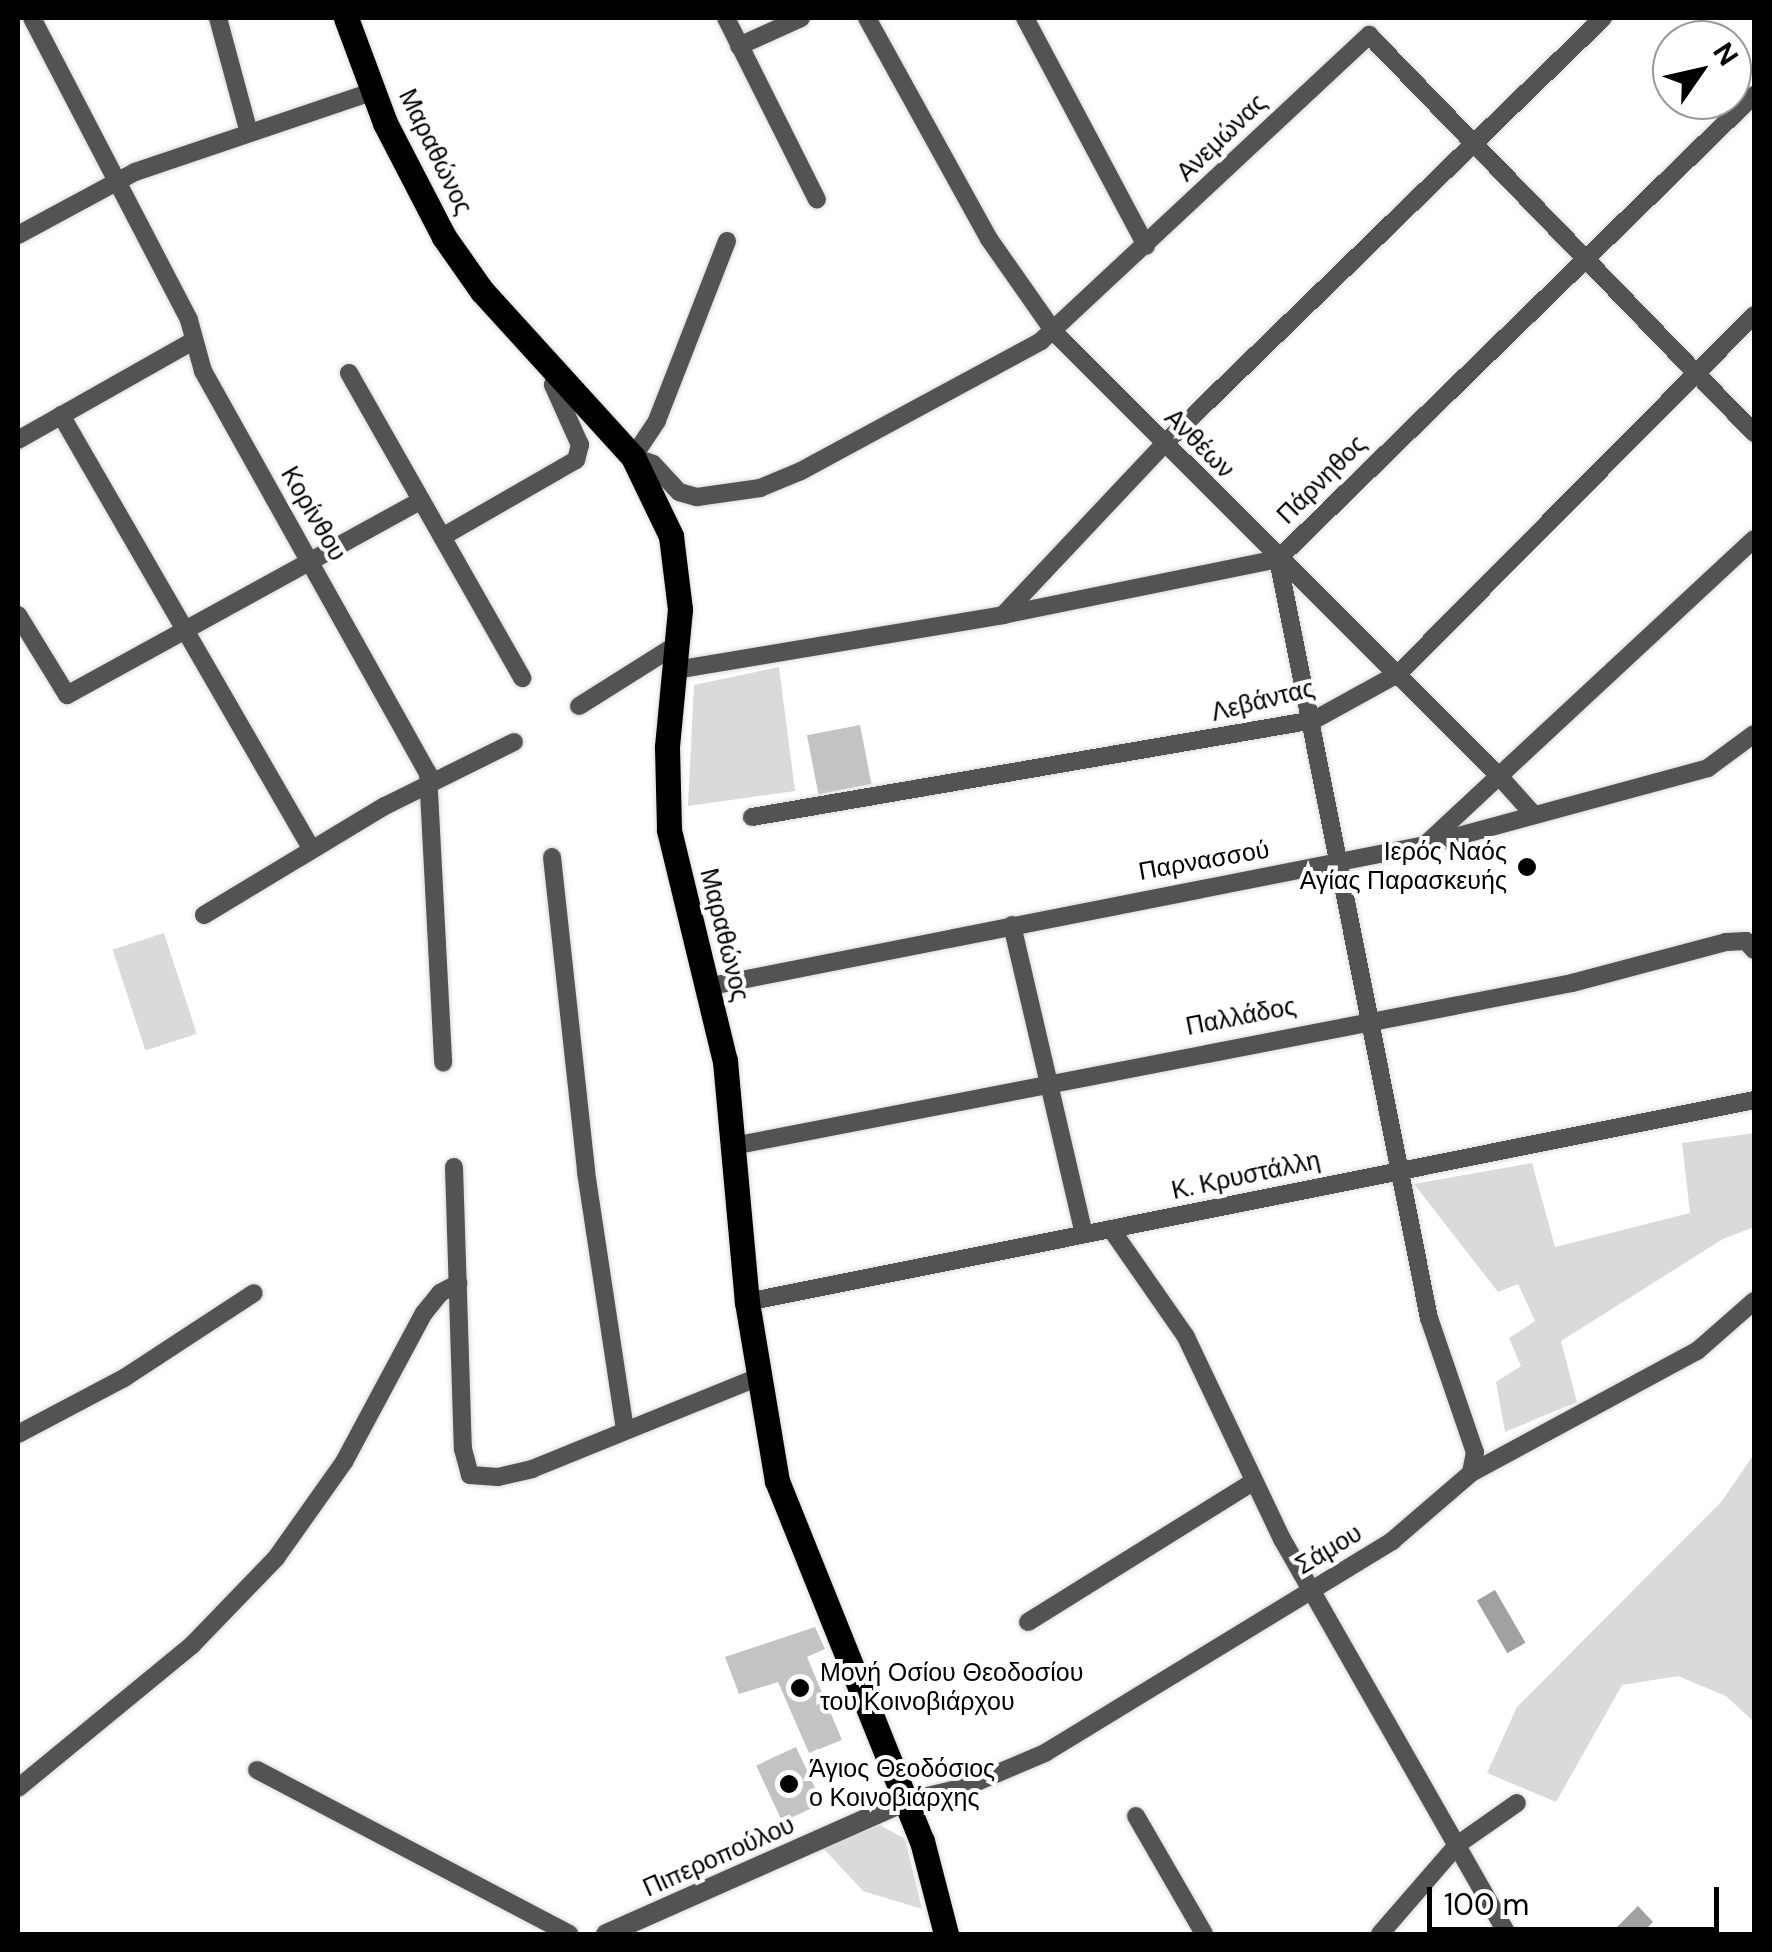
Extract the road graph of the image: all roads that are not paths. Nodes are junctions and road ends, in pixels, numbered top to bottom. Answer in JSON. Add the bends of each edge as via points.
{"nodes":[{"id":1,"x":32,"y":18,"type":"edge"},
{"id":2,"x":218,"y":18,"type":"edge"},
{"id":3,"x":346,"y":18,"type":"edge"},
{"id":4,"x":726,"y":18,"type":"edge"},
{"id":5,"x":801,"y":18,"type":"edge"},
{"id":6,"x":867,"y":18,"type":"edge"},
{"id":7,"x":1025,"y":18,"type":"edge"},
{"id":8,"x":1603,"y":18,"type":"edge"},
{"id":9,"x":740,"y":46,"type":"junction"},
{"id":10,"x":372,"y":92,"type":"junction"},
{"id":11,"x":1754,"y":94,"type":"edge"},
{"id":12,"x":249,"y":133,"type":"junction"},
{"id":13,"x":1472,"y":144,"type":"junction"},
{"id":14,"x":116,"y":181,"type":"junction"},
{"id":15,"x":817,"y":200,"type":"dead end"},
{"id":16,"x":18,"y":235,"type":"edge"},
{"id":17,"x":728,"y":241,"type":"dead end"},
{"id":18,"x":1146,"y":246,"type":"junction"},
{"id":19,"x":1582,"y":259,"type":"junction"},
{"id":20,"x":1754,"y":315,"type":"edge"},
{"id":21,"x":1054,"y":332,"type":"junction"},
{"id":22,"x":193,"y":342,"type":"junction"},
{"id":23,"x":1696,"y":372,"type":"junction"},
{"id":24,"x":350,"y":373,"type":"dead end"},
{"id":25,"x":560,"y":376,"type":"junction"},
{"id":26,"x":61,"y":415,"type":"junction"},
{"id":27,"x":1754,"y":433,"type":"edge"},
{"id":28,"x":18,"y":440,"type":"edge"},
{"id":29,"x":1164,"y":444,"type":"junction"},
{"id":30,"x":633,"y":457,"type":"junction"},
{"id":31,"x":422,"y":500,"type":"junction"},
{"id":32,"x":442,"y":536,"type":"junction"},
{"id":33,"x":1754,"y":538,"type":"edge"},
{"id":34,"x":1278,"y":558,"type":"junction"},
{"id":35,"x":311,"y":561,"type":"junction"},
{"id":36,"x":18,"y":614,"type":"edge"},
{"id":37,"x":1003,"y":615,"type":"junction"},
{"id":38,"x":184,"y":631,"type":"junction"},
{"id":39,"x":679,"y":643,"type":"junction"},
{"id":40,"x":676,"y":670,"type":"junction"},
{"id":41,"x":1399,"y":673,"type":"junction"},
{"id":42,"x":522,"y":678,"type":"dead end"},
{"id":43,"x":579,"y":706,"type":"dead end"},
{"id":44,"x":1314,"y":720,"type":"junction"},
{"id":45,"x":1754,"y":734,"type":"edge"},
{"id":46,"x":514,"y":742,"type":"dead end"},
{"id":47,"x":1499,"y":776,"type":"junction"},
{"id":48,"x":430,"y":784,"type":"junction"},
{"id":49,"x":1534,"y":815,"type":"junction"},
{"id":50,"x":752,"y":816,"type":"dead end"},
{"id":51,"x":1426,"y":844,"type":"junction"},
{"id":52,"x":312,"y":850,"type":"junction"},
{"id":53,"x":552,"y":857,"type":"dead end"},
{"id":54,"x":1343,"y":862,"type":"junction"},
{"id":55,"x":204,"y":915,"type":"dead end"},
{"id":56,"x":1012,"y":924,"type":"junction"},
{"id":57,"x":1754,"y":950,"type":"edge"},
{"id":58,"x":706,"y":986,"type":"junction"},
{"id":59,"x":1370,"y":1018,"type":"junction"},
{"id":60,"x":443,"y":1063,"type":"dead end"},
{"id":61,"x":1047,"y":1080,"type":"junction"},
{"id":62,"x":1754,"y":1100,"type":"edge"},
{"id":63,"x":733,"y":1146,"type":"junction"},
{"id":64,"x":454,"y":1166,"type":"dead end"},
{"id":65,"x":1398,"y":1170,"type":"junction"},
{"id":66,"x":1111,"y":1229,"type":"junction"},
{"id":67,"x":1084,"y":1234,"type":"junction"},
{"id":68,"x":459,"y":1283,"type":"junction"},
{"id":69,"x":254,"y":1294,"type":"dead end"},
{"id":70,"x":1754,"y":1301,"type":"edge"},
{"id":71,"x":747,"y":1302,"type":"junction"},
{"id":72,"x":761,"y":1376,"type":"junction"},
{"id":73,"x":625,"y":1430,"type":"junction"},
{"id":74,"x":18,"y":1434,"type":"edge"},
{"id":75,"x":1470,"y":1472,"type":"junction"},
{"id":76,"x":1253,"y":1482,"type":"junction"},
{"id":77,"x":1310,"y":1590,"type":"junction"},
{"id":78,"x":1028,"y":1622,"type":"dead end"},
{"id":79,"x":257,"y":1770,"type":"dead end"},
{"id":80,"x":18,"y":1788,"type":"edge"},
{"id":81,"x":906,"y":1802,"type":"junction"},
{"id":82,"x":1517,"y":1803,"type":"dead end"},
{"id":83,"x":1136,"y":1816,"type":"dead end"},
{"id":84,"x":1457,"y":1845,"type":"junction"},
{"id":85,"x":570,"y":1934,"type":"edge"},
{"id":86,"x":606,"y":1934,"type":"edge"},
{"id":87,"x":946,"y":1934,"type":"edge"},
{"id":88,"x":1204,"y":1934,"type":"edge"},
{"id":89,"x":1380,"y":1934,"type":"edge"},
{"id":90,"x":1507,"y":1934,"type":"edge"}],
"edges":[{"from":1,"to":14,"type":"street","name":"Κορίνθου"},
{"from":2,"to":12,"type":"street"},
{"from":3,"to":10,"type":"main road","name":"Μαραθώνος"},
{"from":4,"to":9,"type":"street"},
{"from":5,"to":9,"type":"street"},
{"from":6,"to":21,"type":"street","name":"Ανθέων","via":[[989,240]]},
{"from":7,"to":18,"type":"street"},
{"from":8,"to":13,"type":"street"},
{"from":9,"to":15,"type":"street"},
{"from":10,"to":12,"type":"street"},
{"from":10,"to":25,"type":"main road","name":"Μαραθώνος","via":[[420,196],[460,262]]},
{"from":11,"to":19,"type":"street","name":"Πάρνηθος"},
{"from":12,"to":14,"type":"street"},
{"from":13,"to":18,"type":"street","name":"Ανεμώνας","via":[[1368,35]]},
{"from":13,"to":19,"type":"street","name":"Ανεμώνας"},
{"from":13,"to":29,"type":"street"},
{"from":14,"to":16,"type":"street"},
{"from":14,"to":22,"type":"street","name":"Κορίνθου","via":[[190,320]]},
{"from":17,"to":30,"type":"street","via":[[657,422]]},
{"from":18,"to":21,"type":"street","name":"Ανεμώνας"},
{"from":19,"to":23,"type":"street","name":"Ανεμώνας"},
{"from":19,"to":34,"type":"street","name":"Πάρνηθος"},
{"from":20,"to":23,"type":"street","name":"Λεβάντας"},
{"from":21,"to":29,"type":"street","name":"Ανθέων"},
{"from":21,"to":30,"type":"street","name":"Ανεμώνας","via":[[918,411],[760,488],[690,496],[650,461]]},
{"from":22,"to":26,"type":"street"},
{"from":22,"to":35,"type":"street","name":"Κορίνθου"},
{"from":23,"to":27,"type":"street","name":"Ανεμώνας"},
{"from":23,"to":41,"type":"street","name":"Λεβάντας"},
{"from":24,"to":31,"type":"street"},
{"from":25,"to":30,"type":"main road","name":"Μαραθώνος"},
{"from":25,"to":32,"type":"street","via":[[553,385],[580,445],[576,460]]},
{"from":26,"to":28,"type":"street"},
{"from":26,"to":38,"type":"street"},
{"from":29,"to":34,"type":"street","name":"Ανθέων"},
{"from":29,"to":37,"type":"street"},
{"from":30,"to":39,"type":"main road","name":"Μαραθώνος","via":[[671,536]]},
{"from":31,"to":32,"type":"street"},
{"from":31,"to":35,"type":"street"},
{"from":32,"to":42,"type":"street"},
{"from":33,"to":47,"type":"street"},
{"from":34,"to":37,"type":"street","name":"Πάρνηθος"},
{"from":34,"to":41,"type":"street","name":"Ανθέων"},
{"from":34,"to":44,"type":"street"},
{"from":35,"to":38,"type":"street"},
{"from":35,"to":48,"type":"street","name":"Κορίνθου"},
{"from":36,"to":38,"type":"street","via":[[64,695]]},
{"from":37,"to":40,"type":"street","name":"Πάρνηθος"},
{"from":38,"to":52,"type":"street"},
{"from":39,"to":40,"type":"main road","name":"Μαραθώνος"},
{"from":39,"to":43,"type":"street"},
{"from":40,"to":58,"type":"main road","name":"Μαραθώνος","via":[[667,810]]},
{"from":41,"to":44,"type":"street","name":"Λεβάντας"},
{"from":41,"to":47,"type":"street","name":"Ανθέων"},
{"from":44,"to":50,"type":"street","name":"Λεβάντας"},
{"from":44,"to":54,"type":"street"},
{"from":45,"to":49,"type":"street","name":"Παρνασσού","via":[[1708,768]]},
{"from":46,"to":48,"type":"street"},
{"from":47,"to":49,"type":"street","name":"Ανθέων"},
{"from":47,"to":51,"type":"street"},
{"from":48,"to":52,"type":"street"},
{"from":48,"to":60,"type":"street","name":"Κορίνθου"},
{"from":49,"to":51,"type":"street","name":"Παρνασσού"},
{"from":51,"to":54,"type":"street","name":"Παρνασσού"},
{"from":52,"to":55,"type":"street"},
{"from":53,"to":73,"type":"street","via":[[586,1172]]},
{"from":54,"to":56,"type":"street","name":"Παρνασσού"},
{"from":54,"to":59,"type":"street"},
{"from":56,"to":58,"type":"street","name":"Παρνασσού"},
{"from":56,"to":61,"type":"street"},
{"from":57,"to":59,"type":"street","name":"Παλλάδος","via":[[1735,941],[1572,982]]},
{"from":58,"to":63,"type":"main road","name":"Μαραθώνος","via":[[725,1061]]},
{"from":59,"to":61,"type":"street","name":"Παλλάδος"},
{"from":59,"to":65,"type":"street"},
{"from":61,"to":63,"type":"street","name":"Παλλάδος"},
{"from":61,"to":67,"type":"street"},
{"from":62,"to":65,"type":"street","name":"Κ. Κρυστάλλη"},
{"from":63,"to":71,"type":"main road","name":"Μαραθώνος"},
{"from":64,"to":68,"type":"street"},
{"from":65,"to":66,"type":"street","name":"Κ. Κρυστάλλη"},
{"from":65,"to":75,"type":"street","via":[[1429,1318],[1474,1448]]},
{"from":66,"to":67,"type":"street","name":"Κ. Κρυστάλλη"},
{"from":66,"to":76,"type":"street","via":[[1186,1337]]},
{"from":67,"to":71,"type":"street","name":"Κ. Κρυστάλλη"},
{"from":68,"to":73,"type":"street","via":[[463,1449],[470,1474],[498,1478]]},
{"from":68,"to":80,"type":"street","via":[[424,1313],[344,1462],[276,1558],[192,1645]]},
{"from":69,"to":74,"type":"street","via":[[124,1378]]},
{"from":70,"to":75,"type":"street","name":"Σάμου","via":[[1697,1352]]},
{"from":71,"to":72,"type":"main road","name":"Μαραθώνος"},
{"from":72,"to":73,"type":"street"},
{"from":72,"to":81,"type":"main road","name":"Μαραθώνος","via":[[776,1480]]},
{"from":75,"to":77,"type":"street","name":"Σάμου","via":[[1392,1541]]},
{"from":76,"to":77,"type":"street"},
{"from":76,"to":78,"type":"street"},
{"from":77,"to":81,"type":"street","name":"Σάμου","via":[[1044,1753],[965,1788]]},
{"from":77,"to":84,"type":"street"},
{"from":79,"to":85,"type":"street"},
{"from":81,"to":86,"type":"street","name":"Πιπεροπούλου"},
{"from":81,"to":87,"type":"main road","name":"Μαραθώνος","via":[[932,1870]]},
{"from":82,"to":84,"type":"street"},
{"from":83,"to":88,"type":"street"},
{"from":84,"to":89,"type":"street"},
{"from":84,"to":90,"type":"street"}]}
